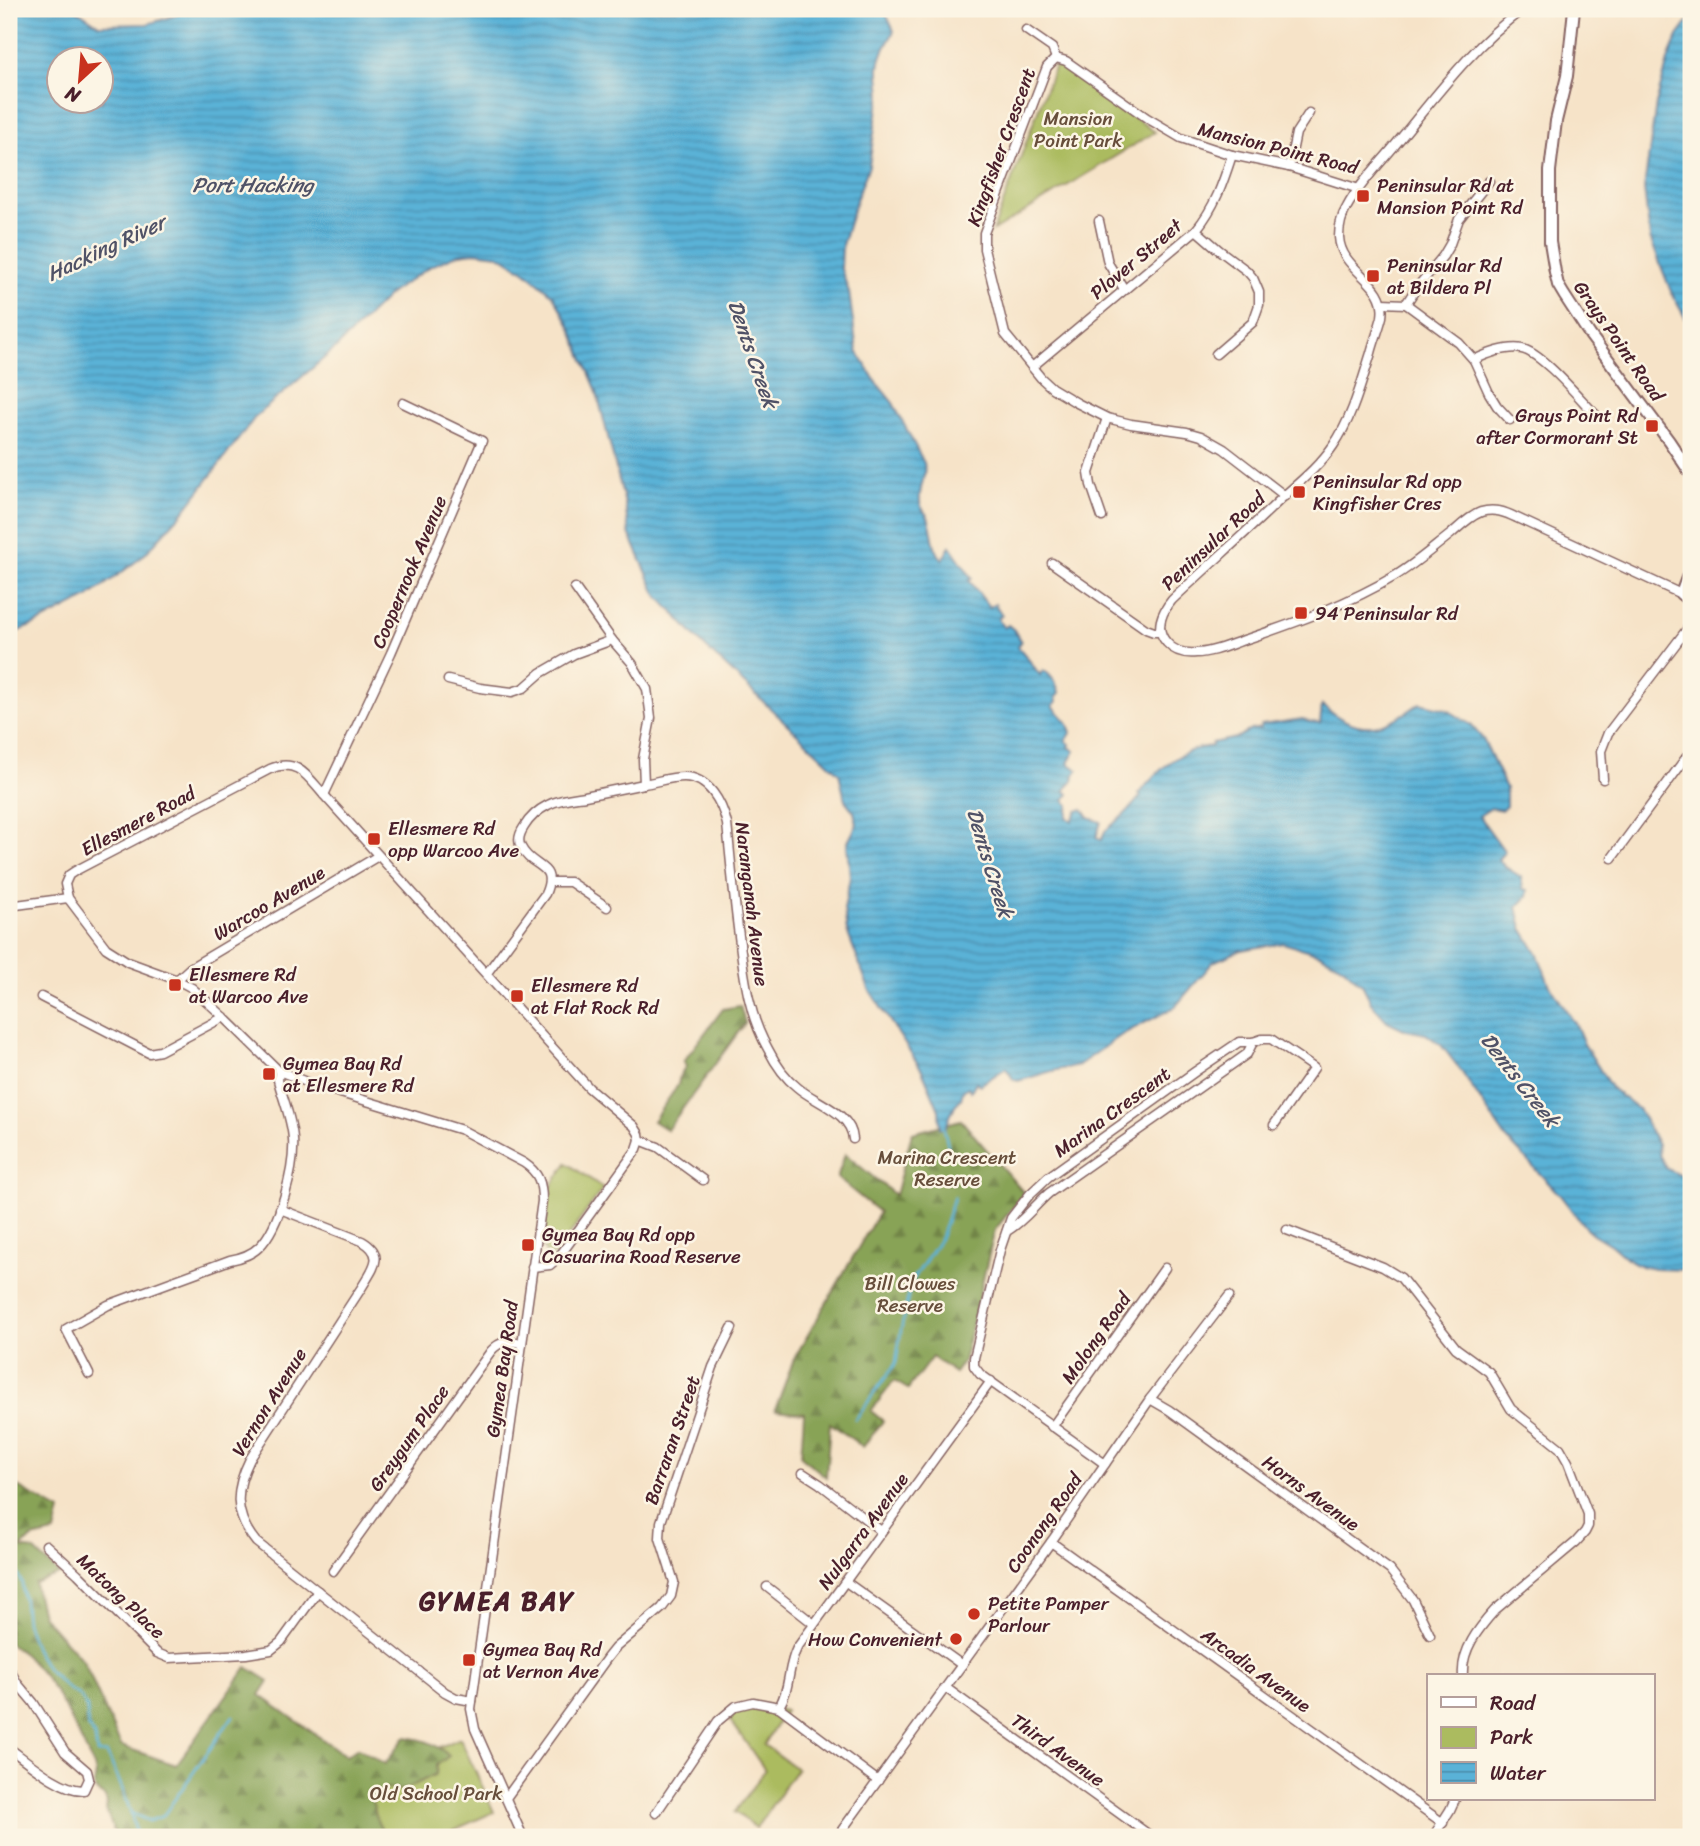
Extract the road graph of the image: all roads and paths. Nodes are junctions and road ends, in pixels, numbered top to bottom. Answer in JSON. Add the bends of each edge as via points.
{"nodes":[{"id":1,"x":1523,"y":9,"type":"edge"},
{"id":2,"x":1574,"y":9,"type":"edge"},
{"id":3,"x":1027,"y":30,"type":"dead end"},
{"id":4,"x":1056,"y":58,"type":"junction"},
{"id":5,"x":1309,"y":113,"type":"dead end"},
{"id":6,"x":1232,"y":155,"type":"junction"},
{"id":7,"x":1289,"y":167,"type":"junction"},
{"id":8,"x":1489,"y":181,"type":"dead end"},
{"id":9,"x":1359,"y":189,"type":"junction"},
{"id":10,"x":1099,"y":221,"type":"dead end"},
{"id":11,"x":1196,"y":230,"type":"junction"},
{"id":12,"x":1124,"y":289,"type":"junction"},
{"id":13,"x":1382,"y":303,"type":"junction"},
{"id":14,"x":1406,"y":304,"type":"junction"},
{"id":15,"x":1216,"y":354,"type":"dead end"},
{"id":16,"x":1475,"y":360,"type":"junction"},
{"id":17,"x":1032,"y":368,"type":"junction"},
{"id":18,"x":403,"y":403,"type":"dead end"},
{"id":19,"x":1595,"y":414,"type":"dead end"},
{"id":20,"x":1107,"y":418,"type":"junction"},
{"id":21,"x":1510,"y":420,"type":"dead end"},
{"id":22,"x":1691,"y":474,"type":"edge"},
{"id":23,"x":1285,"y":496,"type":"junction"},
{"id":24,"x":1102,"y":517,"type":"dead end"},
{"id":25,"x":1052,"y":563,"type":"dead end"},
{"id":26,"x":1691,"y":568,"type":"edge"},
{"id":27,"x":575,"y":588,"type":"dead end"},
{"id":28,"x":1681,"y":594,"type":"junction"},
{"id":29,"x":1691,"y":602,"type":"edge"},
{"id":30,"x":1691,"y":624,"type":"edge"},
{"id":31,"x":1160,"y":632,"type":"junction"},
{"id":32,"x":612,"y":640,"type":"junction"},
{"id":33,"x":448,"y":680,"type":"dead end"},
{"id":34,"x":1691,"y":751,"type":"edge"},
{"id":35,"x":1603,"y":779,"type":"dead end"},
{"id":36,"x":644,"y":784,"type":"junction"},
{"id":37,"x":324,"y":795,"type":"junction"},
{"id":38,"x":378,"y":856,"type":"junction"},
{"id":39,"x":1612,"y":859,"type":"dead end"},
{"id":40,"x":550,"y":882,"type":"junction"},
{"id":41,"x":68,"y":898,"type":"junction"},
{"id":42,"x":9,"y":906,"type":"edge"},
{"id":43,"x":607,"y":907,"type":"dead end"},
{"id":44,"x":487,"y":973,"type":"junction"},
{"id":45,"x":177,"y":980,"type":"junction"},
{"id":46,"x":41,"y":997,"type":"dead end"},
{"id":47,"x":224,"y":1017,"type":"junction"},
{"id":48,"x":1253,"y":1042,"type":"junction"},
{"id":49,"x":279,"y":1071,"type":"junction"},
{"id":50,"x":1274,"y":1125,"type":"dead end"},
{"id":51,"x":853,"y":1139,"type":"dead end"},
{"id":52,"x":640,"y":1140,"type":"junction"},
{"id":53,"x":703,"y":1180,"type":"dead end"},
{"id":54,"x":280,"y":1209,"type":"junction"},
{"id":55,"x":1287,"y":1230,"type":"dead end"},
{"id":56,"x":1007,"y":1231,"type":"junction"},
{"id":57,"x":532,"y":1267,"type":"junction"},
{"id":58,"x":1165,"y":1268,"type":"dead end"},
{"id":59,"x":1229,"y":1296,"type":"dead end"},
{"id":60,"x":732,"y":1328,"type":"dead end"},
{"id":61,"x":522,"y":1343,"type":"junction"},
{"id":62,"x":89,"y":1374,"type":"dead end"},
{"id":63,"x":991,"y":1381,"type":"junction"},
{"id":64,"x":1150,"y":1399,"type":"junction"},
{"id":65,"x":1052,"y":1427,"type":"junction"},
{"id":66,"x":1105,"y":1464,"type":"junction"},
{"id":67,"x":803,"y":1473,"type":"dead end"},
{"id":68,"x":881,"y":1531,"type":"junction"},
{"id":69,"x":1052,"y":1542,"type":"junction"},
{"id":70,"x":46,"y":1545,"type":"dead end"},
{"id":71,"x":333,"y":1571,"type":"dead end"},
{"id":72,"x":846,"y":1582,"type":"junction"},
{"id":73,"x":766,"y":1587,"type":"dead end"},
{"id":74,"x":318,"y":1591,"type":"junction"},
{"id":75,"x":814,"y":1624,"type":"junction"},
{"id":76,"x":1430,"y":1635,"type":"dead end"},
{"id":77,"x":962,"y":1665,"type":"junction"},
{"id":78,"x":9,"y":1668,"type":"edge"},
{"id":79,"x":1463,"y":1674,"type":"edge"},
{"id":80,"x":946,"y":1688,"type":"junction"},
{"id":81,"x":472,"y":1701,"type":"junction"},
{"id":82,"x":779,"y":1707,"type":"junction"},
{"id":83,"x":9,"y":1748,"type":"edge"},
{"id":84,"x":878,"y":1781,"type":"junction"},
{"id":85,"x":506,"y":1798,"type":"junction"},
{"id":86,"x":1454,"y":1800,"type":"edge"},
{"id":87,"x":656,"y":1812,"type":"dead end"},
{"id":88,"x":1443,"y":1823,"type":"junction"},
{"id":89,"x":840,"y":1834,"type":"edge"},
{"id":90,"x":523,"y":1837,"type":"edge"},
{"id":91,"x":853,"y":1837,"type":"edge"},
{"id":92,"x":1152,"y":1837,"type":"edge"},
{"id":93,"x":1433,"y":1837,"type":"edge"}],
"edges":[{"from":1,"to":9,"type":"street","name":"Mansion Point Road","via":[[1483,43]]},
{"from":2,"to":22,"type":"street","name":"Grays Point Road","via":[[1550,172],[1550,242],[1558,285]]},
{"from":3,"to":4,"type":"street","name":"Mansion Point Road","via":[[1052,48]]},
{"from":4,"to":6,"type":"street","name":"Mansion Point Road","via":[[1170,133]]},
{"from":4,"to":17,"type":"street","name":"Kingfisher Crescent","via":[[1047,67],[984,237],[1005,334]]},
{"from":5,"to":7,"type":"street","via":[[1296,133]]},
{"from":6,"to":7,"type":"street","name":"Mansion Point Road"},
{"from":6,"to":11,"type":"street","name":"Plover Street","via":[[1218,197]]},
{"from":7,"to":9,"type":"street","name":"Mansion Point Road"},
{"from":8,"to":14,"type":"street","via":[[1459,219],[1443,256]]},
{"from":9,"to":13,"type":"street","via":[[1340,221],[1340,243],[1347,261],[1370,282]]},
{"from":10,"to":12,"type":"street","via":[[1109,267]]},
{"from":11,"to":12,"type":"street","name":"Plover Street"},
{"from":11,"to":15,"type":"street","via":[[1247,271],[1259,292],[1253,322]]},
{"from":12,"to":17,"type":"street","name":"Plover Street"},
{"from":13,"to":14,"type":"street"},
{"from":13,"to":23,"type":"street","name":"Peninsular Road","via":[[1381,320],[1342,430],[1325,456]]},
{"from":14,"to":16,"type":"street"},
{"from":16,"to":19,"type":"street","via":[[1510,349],[1531,353]]},
{"from":16,"to":21,"type":"street","via":[[1489,393]]},
{"from":17,"to":20,"type":"street","name":"Kingfisher Crescent","via":[[1052,388]]},
{"from":18,"to":37,"type":"street","name":"Coopernook Avenue","via":[[482,441]]},
{"from":20,"to":23,"type":"street","name":"Kingfisher Crescent","via":[[1201,436]]},
{"from":20,"to":24,"type":"street","via":[[1089,473]]},
{"from":23,"to":31,"type":"street","name":"Peninsular Road","via":[[1172,600],[1163,612]]},
{"from":25,"to":31,"type":"street","via":[[1146,629]]},
{"from":26,"to":28,"type":"street"},
{"from":27,"to":32,"type":"street"},
{"from":28,"to":29,"type":"street"},
{"from":28,"to":31,"type":"street","via":[[1493,510],[1474,516],[1382,583],[1266,632],[1194,653],[1171,647]]},
{"from":30,"to":35,"type":"street","via":[[1608,733],[1601,751]]},
{"from":32,"to":33,"type":"street","via":[[574,654],[512,692]]},
{"from":32,"to":36,"type":"street","via":[[648,689],[651,718],[643,759]]},
{"from":34,"to":39,"type":"street"},
{"from":36,"to":40,"type":"street","name":"Naranganah Avenue","via":[[565,799],[528,820],[519,836],[521,848],[544,869]]},
{"from":36,"to":51,"type":"street","name":"Naranganah Avenue","via":[[688,777],[717,798],[727,824],[747,994],[761,1034],[778,1067],[796,1087],[844,1118]]},
{"from":37,"to":38,"type":"street","name":"Ellesmere Road"},
{"from":37,"to":41,"type":"street","name":"Ellesmere Road","via":[[300,770],[279,765],[75,872],[65,884]]},
{"from":38,"to":44,"type":"street","name":"Ellesmere Road"},
{"from":38,"to":45,"type":"street","name":"Warcoo Avenue"},
{"from":40,"to":43,"type":"street","via":[[570,882]]},
{"from":40,"to":44,"type":"street"},
{"from":41,"to":42,"type":"street"},
{"from":41,"to":45,"type":"street","via":[[106,948],[128,962]]},
{"from":44,"to":52,"type":"street","name":"Ellesmere Road","via":[[589,1088],[634,1126]]},
{"from":45,"to":47,"type":"street"},
{"from":46,"to":47,"type":"street","via":[[149,1053]]},
{"from":47,"to":49,"type":"street"},
{"from":48,"to":50,"type":"street","via":[[1271,1039],[1314,1068]]},
{"from":48,"to":56,"type":"street","name":"Marina Crescent","via":[[1247,1054],[1049,1193]]},
{"from":48,"to":56,"type":"street","name":"Marina Crescent","via":[[1239,1042],[1048,1177],[1022,1203]]},
{"from":49,"to":54,"type":"street","via":[[293,1135]]},
{"from":49,"to":57,"type":"street","name":"Gymea Bay Road","via":[[462,1130],[532,1168],[542,1190]]},
{"from":52,"to":53,"type":"street","name":"Ellesmere Road","via":[[658,1147]]},
{"from":52,"to":57,"type":"street","via":[[559,1257],[550,1265]]},
{"from":54,"to":62,"type":"street","via":[[262,1245],[243,1258],[108,1306],[66,1329]]},
{"from":54,"to":74,"type":"street","name":"Vernon Avenue","via":[[362,1241],[376,1255],[362,1287],[250,1459],[239,1490],[242,1521],[248,1532]]},
{"from":55,"to":79,"type":"street","via":[[1401,1278],[1456,1348],[1489,1372],[1510,1409],[1560,1448],[1572,1472],[1588,1514],[1585,1532],[1485,1621],[1468,1647]]},
{"from":56,"to":63,"type":"street","name":"Marina Crescent","via":[[973,1361],[976,1370]]},
{"from":57,"to":61,"type":"street","name":"Gymea Bay Road"},
{"from":58,"to":65,"type":"street","name":"Molong Road"},
{"from":59,"to":64,"type":"street","name":"Coonong Road"},
{"from":60,"to":85,"type":"street","name":"Barraran Street","via":[[713,1367],[661,1522],[660,1538],[674,1582],[671,1596],[607,1658]]},
{"from":61,"to":71,"type":"street","name":"Greygum Place","via":[[505,1341],[491,1351]]},
{"from":61,"to":81,"type":"street","name":"Gymea Bay Road"},
{"from":63,"to":65,"type":"street","name":"Marina Crescent"},
{"from":63,"to":68,"type":"street","name":"Nulgarra Avenue"},
{"from":64,"to":66,"type":"street","name":"Coonong Road"},
{"from":64,"to":76,"type":"street","name":"Horns Avenue","via":[[1390,1570],[1413,1600]]},
{"from":65,"to":66,"type":"street","name":"Marina Crescent"},
{"from":66,"to":69,"type":"street","name":"Coonong Road"},
{"from":67,"to":68,"type":"street"},
{"from":68,"to":72,"type":"street","name":"Nulgarra Avenue"},
{"from":69,"to":77,"type":"street","name":"Coonong Road"},
{"from":69,"to":88,"type":"street","name":"Arcadia Avenue"},
{"from":70,"to":74,"type":"street","name":"Matong Place","via":[[157,1653],[169,1658],[271,1650]]},
{"from":72,"to":75,"type":"street","name":"Nulgarra Avenue"},
{"from":72,"to":77,"type":"street"},
{"from":73,"to":75,"type":"street"},
{"from":74,"to":81,"type":"street","name":"Vernon Avenue","via":[[445,1692]]},
{"from":75,"to":82,"type":"street","name":"Nulgarra Avenue","via":[[795,1651],[786,1696]]},
{"from":77,"to":80,"type":"street","name":"Coonong Road"},
{"from":78,"to":83,"type":"street","via":[[65,1752],[87,1771],[84,1790],[63,1784]]},
{"from":80,"to":84,"type":"street","name":"Coonong Road"},
{"from":80,"to":92,"type":"street","name":"Third Avenue"},
{"from":81,"to":85,"type":"street","name":"Gymea Bay Road","via":[[475,1729]]},
{"from":82,"to":84,"type":"street"},
{"from":82,"to":87,"type":"street","via":[[753,1702],[736,1706],[718,1721]]},
{"from":84,"to":89,"type":"street","name":"Coonong Road"},
{"from":85,"to":90,"type":"street","name":"Gymea Bay Road"},
{"from":86,"to":88,"type":"street"},
{"from":88,"to":93,"type":"street"},
{"from":89,"to":91,"type":"street"}]}
